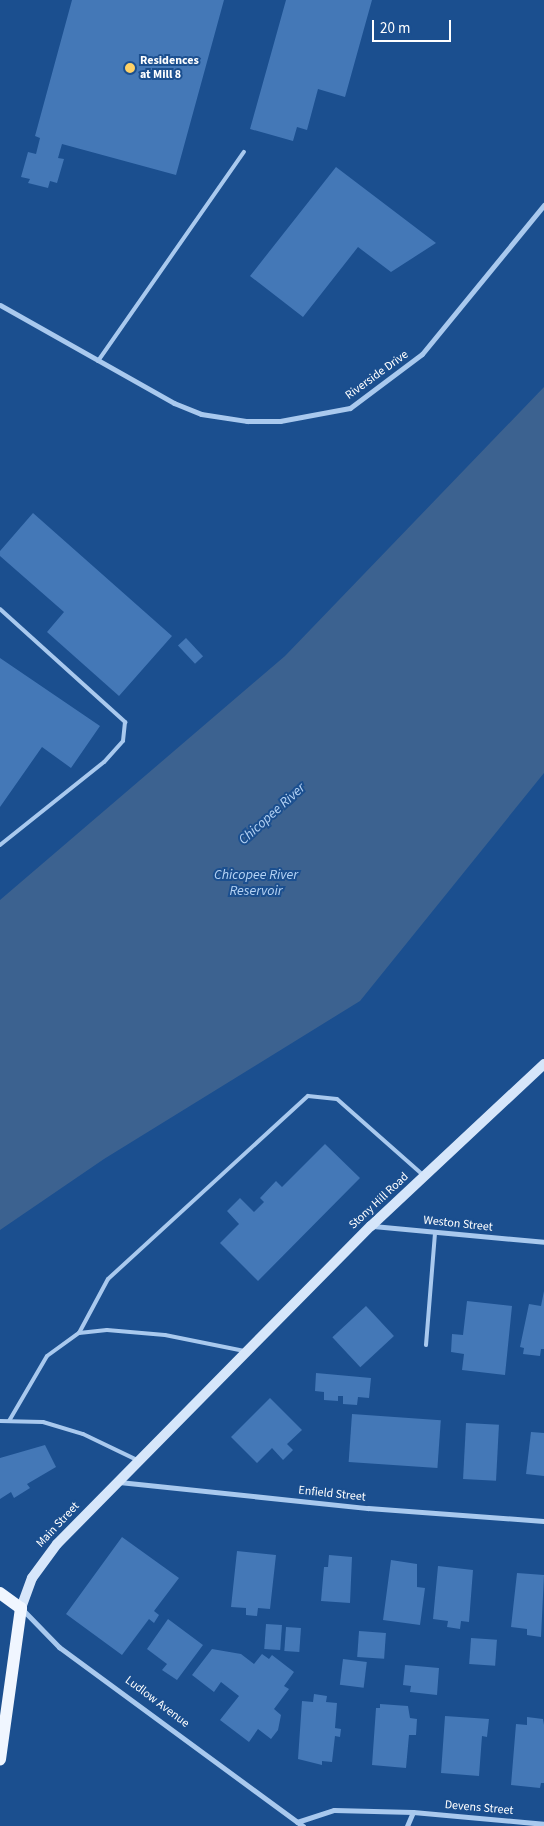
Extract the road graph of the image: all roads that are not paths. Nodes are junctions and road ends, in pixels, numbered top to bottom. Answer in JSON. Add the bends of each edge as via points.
{"nodes":[{"id":1,"x":244,"y":152,"type":"dead end"},
{"id":2,"x":544,"y":205,"type":"edge"},
{"id":3,"x":0,"y":305,"type":"edge"},
{"id":4,"x":98,"y":361,"type":"junction"},
{"id":5,"x":0,"y":609,"type":"edge"},
{"id":6,"x":0,"y":846,"type":"edge"},
{"id":7,"x":544,"y":1064,"type":"edge"},
{"id":8,"x":424,"y":1176,"type":"junction"},
{"id":9,"x":371,"y":1226,"type":"junction"},
{"id":10,"x":435,"y":1232,"type":"junction"},
{"id":11,"x":544,"y":1242,"type":"edge"},
{"id":12,"x":80,"y":1333,"type":"junction"},
{"id":13,"x":426,"y":1345,"type":"dead end"},
{"id":14,"x":244,"y":1351,"type":"junction"},
{"id":15,"x":235,"y":1360,"type":"joint"},
{"id":16,"x":0,"y":1421,"type":"edge"},
{"id":17,"x":9,"y":1422,"type":"junction"},
{"id":18,"x":141,"y":1462,"type":"junction"},
{"id":19,"x":119,"y":1482,"type":"junction"},
{"id":20,"x":544,"y":1521,"type":"edge"},
{"id":21,"x":0,"y":1593,"type":"edge"},
{"id":22,"x":21,"y":1608,"type":"junction"},
{"id":23,"x":0,"y":1760,"type":"edge"},
{"id":24,"x":413,"y":1812,"type":"junction"},
{"id":25,"x":297,"y":1822,"type":"junction"},
{"id":26,"x":544,"y":1824,"type":"edge"},
{"id":27,"x":303,"y":1826,"type":"edge"},
{"id":28,"x":407,"y":1826,"type":"edge"}],
"edges":[{"from":1,"to":4,"type":"lane"},
{"from":2,"to":4,"type":"street","name":"Riverside Drive","via":[[422,354],[350,408],[280,421],[247,421],[201,414],[174,403]]},
{"from":3,"to":4,"type":"street","name":"Riverside Drive"},
{"from":5,"to":6,"type":"lane","via":[[125,722],[123,742],[104,762]]},
{"from":7,"to":8,"type":"main road","name":"Stony Hill Road"},
{"from":8,"to":9,"type":"main road","name":"Stony Hill Road"},
{"from":8,"to":12,"type":"lane","via":[[337,1099],[308,1096],[108,1279]]},
{"from":9,"to":10,"type":"street","name":"Weston Street"},
{"from":9,"to":14,"type":"main road","name":"Stony Hill Road"},
{"from":10,"to":11,"type":"street","name":"Weston Street"},
{"from":10,"to":13,"type":"lane"},
{"from":12,"to":14,"type":"lane","via":[[106,1330],[164,1335]]},
{"from":12,"to":17,"type":"lane","via":[[47,1356]]},
{"from":14,"to":15,"type":"main road","name":"Stony Hill Road"},
{"from":15,"to":18,"type":"main road","name":"Main Street"},
{"from":16,"to":17,"type":"lane"},
{"from":17,"to":18,"type":"lane","via":[[43,1422],[83,1434]]},
{"from":18,"to":19,"type":"main road","name":"Main Street"},
{"from":19,"to":20,"type":"street","name":"Enfield Street","via":[[368,1508]]},
{"from":19,"to":22,"type":"main road","name":"Main Street","via":[[57,1544],[32,1578]]},
{"from":21,"to":22,"type":"main road","name":"Ludlow Avenue"},
{"from":22,"to":23,"type":"main road","name":"Main Street"},
{"from":22,"to":25,"type":"street","name":"Ludlow Avenue","via":[[59,1647]]},
{"from":24,"to":25,"type":"street","name":"Devens Street","via":[[334,1810]]},
{"from":24,"to":26,"type":"street","name":"Devens Street"},
{"from":24,"to":28,"type":"street"},
{"from":25,"to":27,"type":"street","name":"Ludlow Avenue"}]}
